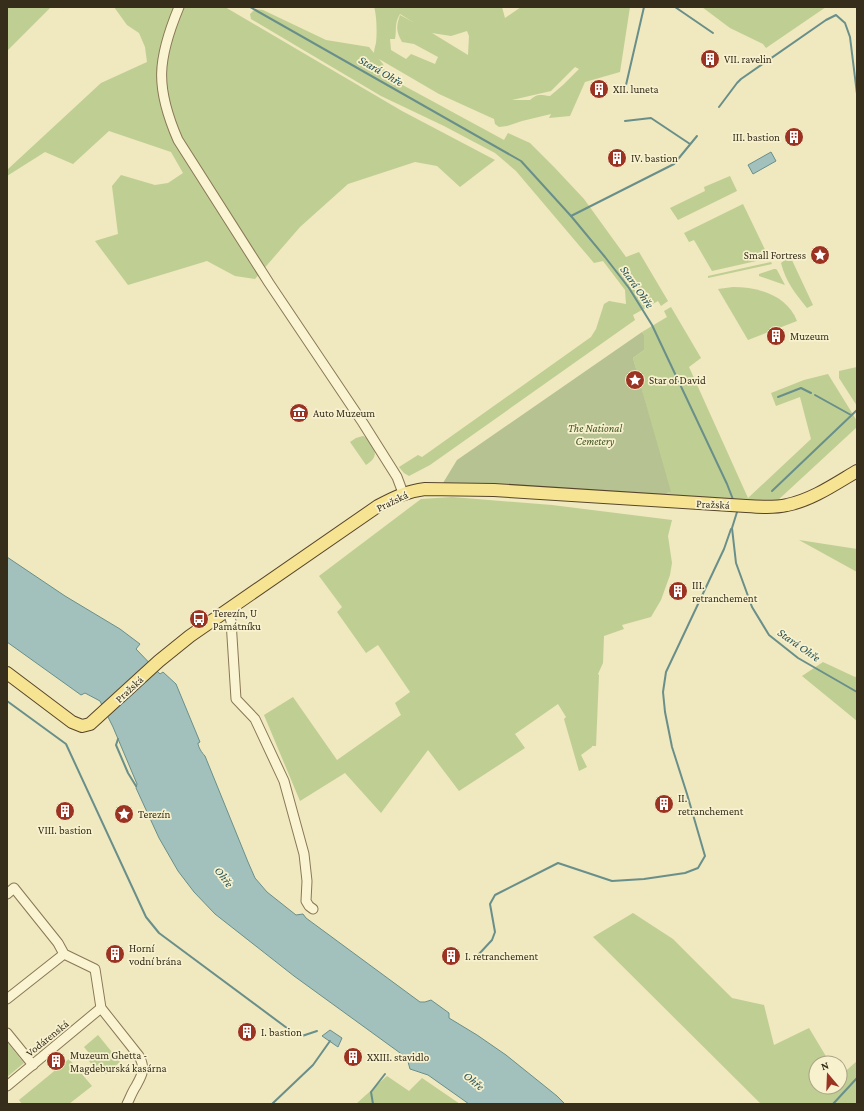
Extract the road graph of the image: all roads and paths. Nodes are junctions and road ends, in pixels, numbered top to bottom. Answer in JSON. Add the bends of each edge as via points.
{"nodes":[{"id":1,"x":179,"y":7,"type":"edge"},
{"id":2,"x":857,"y":471,"type":"edge"},
{"id":3,"x":403,"y":493,"type":"junction"},
{"id":4,"x":227,"y":610,"type":"junction"},
{"id":5,"x":7,"y":673,"type":"edge"},
{"id":6,"x":7,"y":894,"type":"edge"},
{"id":7,"x":314,"y":909,"type":"dead end"},
{"id":8,"x":64,"y":954,"type":"junction"},
{"id":9,"x":7,"y":999,"type":"edge"},
{"id":10,"x":101,"y":1008,"type":"junction"},
{"id":11,"x":7,"y":1033,"type":"edge"},
{"id":12,"x":33,"y":1064,"type":"junction"},
{"id":13,"x":7,"y":1086,"type":"edge"},
{"id":14,"x":126,"y":1104,"type":"edge"}],
"edges":[{"from":1,"to":3,"type":"street","via":[[166,40],[161,75],[165,106],[178,140],[269,283],[367,428],[397,477]]},
{"from":2,"to":3,"type":"main road","name":"Pražská","via":[[798,502],[776,507],[494,490],[425,489]]},
{"from":3,"to":4,"type":"main road","name":"Pražská","via":[[378,506]]},
{"from":4,"to":5,"type":"main road","name":"Pražská","via":[[159,661],[90,724],[82,726],[72,722]]},
{"from":4,"to":7,"type":"street","via":[[231,621],[236,699],[255,719],[284,780],[304,854],[306,901]]},
{"from":6,"to":8,"type":"street","via":[[14,888]]},
{"from":8,"to":9,"type":"street"},
{"from":8,"to":10,"type":"street","via":[[95,969]]},
{"from":10,"to":12,"type":"street","name":"Vodárenská"},
{"from":10,"to":14,"type":"street","via":[[143,1063],[142,1076]]},
{"from":11,"to":12,"type":"street"},
{"from":12,"to":13,"type":"street","name":"Vodárenská"}]}
